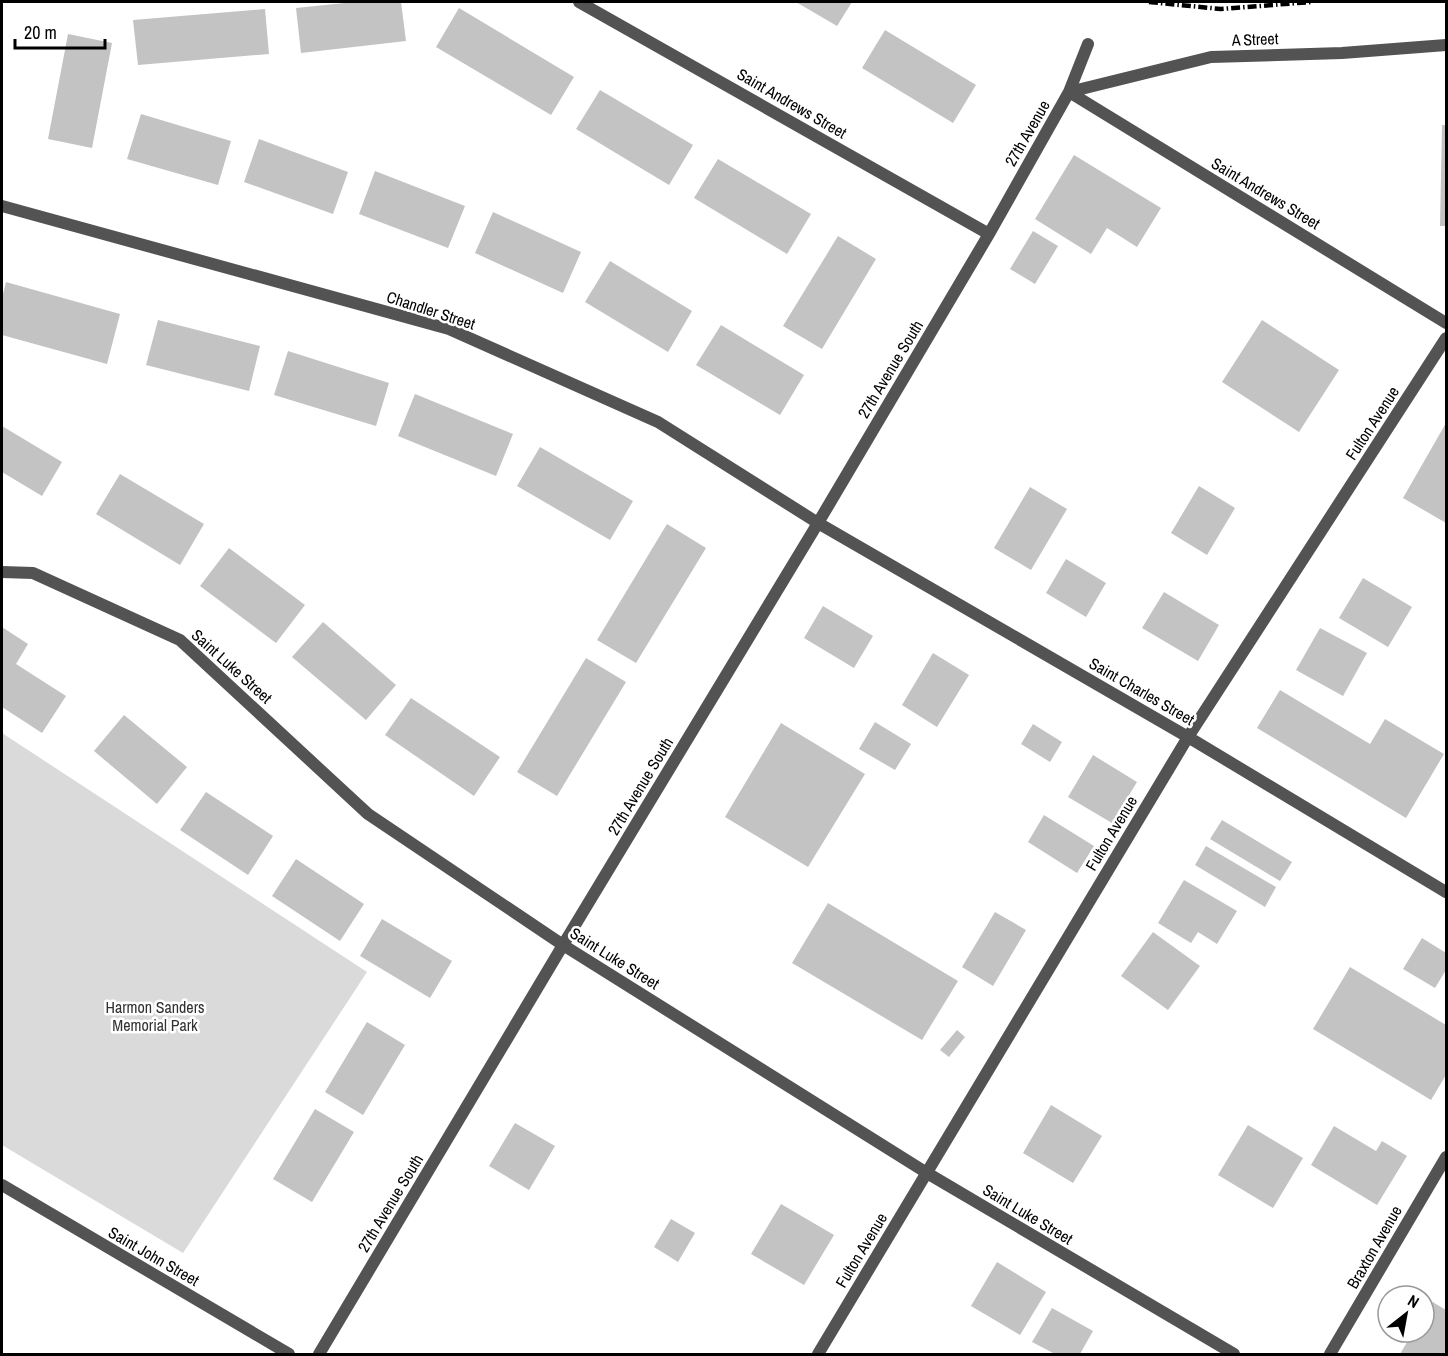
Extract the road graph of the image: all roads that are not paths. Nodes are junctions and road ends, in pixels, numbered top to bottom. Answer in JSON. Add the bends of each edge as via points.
{"nodes":[{"id":1,"x":579,"y":2,"type":"edge"},
{"id":2,"x":1088,"y":44,"type":"dead end"},
{"id":3,"x":1446,"y":45,"type":"edge"},
{"id":4,"x":1069,"y":92,"type":"junction"},
{"id":5,"x":2,"y":206,"type":"edge"},
{"id":6,"x":989,"y":234,"type":"junction"},
{"id":7,"x":1446,"y":323,"type":"edge"},
{"id":8,"x":1446,"y":338,"type":"edge"},
{"id":9,"x":818,"y":523,"type":"junction"},
{"id":10,"x":2,"y":572,"type":"edge"},
{"id":11,"x":1188,"y":737,"type":"junction"},
{"id":12,"x":1446,"y":892,"type":"edge"},
{"id":13,"x":563,"y":945,"type":"junction"},
{"id":14,"x":1446,"y":1157,"type":"edge"},
{"id":15,"x":927,"y":1173,"type":"junction"},
{"id":16,"x":2,"y":1185,"type":"edge"},
{"id":17,"x":290,"y":1354,"type":"edge"},
{"id":18,"x":319,"y":1354,"type":"edge"},
{"id":19,"x":818,"y":1354,"type":"edge"},
{"id":20,"x":1234,"y":1354,"type":"edge"},
{"id":21,"x":1330,"y":1354,"type":"edge"}],
"edges":[{"from":1,"to":6,"type":"street","name":"Saint Andrews Street"},
{"from":2,"to":4,"type":"street","name":"27th Avenue"},
{"from":3,"to":4,"type":"street","name":"A Street","via":[[1211,57]]},
{"from":4,"to":6,"type":"street","name":"27th Avenue"},
{"from":4,"to":7,"type":"street","name":"Saint Andrews Street"},
{"from":5,"to":9,"type":"street","name":"Chandler Street","via":[[449,329],[658,422]]},
{"from":6,"to":9,"type":"street","name":"27th Avenue South"},
{"from":8,"to":11,"type":"street","name":"Fulton Avenue"},
{"from":9,"to":11,"type":"street","name":"Saint Charles Street"},
{"from":9,"to":13,"type":"street","name":"27th Avenue South"},
{"from":10,"to":13,"type":"street","name":"Saint Luke Street","via":[[33,573],[180,640],[368,814]]},
{"from":11,"to":12,"type":"street","name":"Saint Charles Street"},
{"from":11,"to":15,"type":"street","name":"Fulton Avenue"},
{"from":13,"to":15,"type":"street","name":"Saint Luke Street"},
{"from":13,"to":18,"type":"street","name":"27th Avenue South"},
{"from":14,"to":21,"type":"street","name":"Braxton Avenue"},
{"from":15,"to":19,"type":"street","name":"Fulton Avenue"},
{"from":15,"to":20,"type":"street","name":"Saint Luke Street"},
{"from":16,"to":17,"type":"street","name":"Saint John Street"}]}
